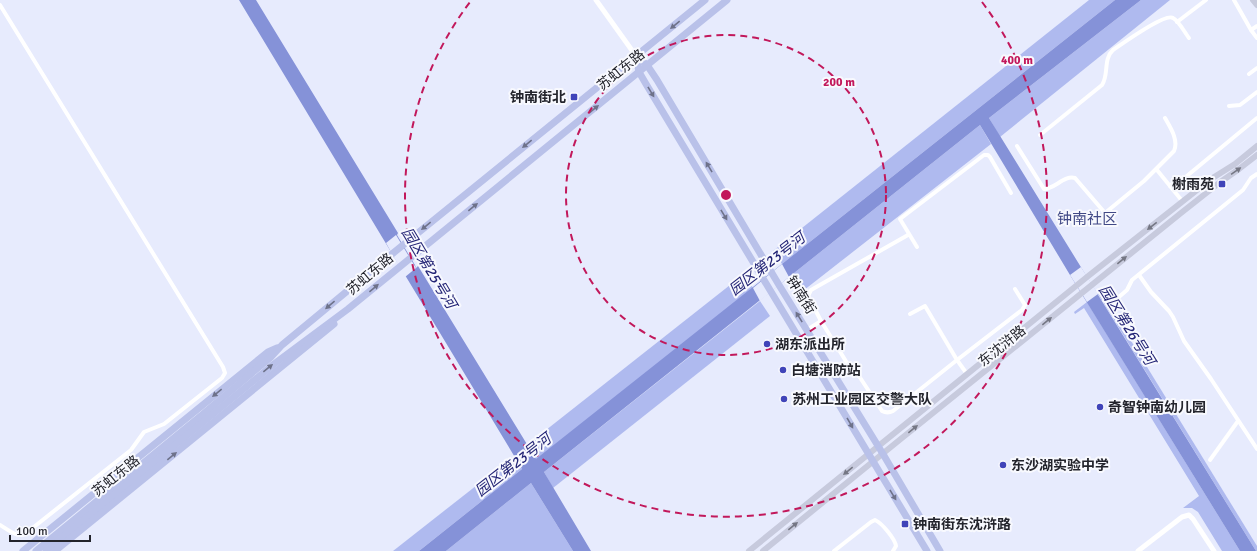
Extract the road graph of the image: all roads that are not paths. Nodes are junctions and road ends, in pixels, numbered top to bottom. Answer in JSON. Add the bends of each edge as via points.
{"nodes":[{"id":1,"x":596,"y":0,"type":"edge"},
{"id":2,"x":705,"y":0,"type":"edge"},
{"id":3,"x":727,"y":0,"type":"edge"},
{"id":4,"x":1206,"y":0,"type":"edge"},
{"id":5,"x":1234,"y":0,"type":"edge"},
{"id":6,"x":1253,"y":0,"type":"edge"},
{"id":7,"x":0,"y":5,"type":"edge"},
{"id":8,"x":1257,"y":5,"type":"edge"},
{"id":9,"x":1177,"y":22,"type":"junction"},
{"id":10,"x":1257,"y":26,"type":"edge"},
{"id":11,"x":1251,"y":30,"type":"junction"},
{"id":12,"x":1189,"y":38,"type":"dead end"},
{"id":13,"x":1257,"y":38,"type":"edge"},
{"id":14,"x":636,"y":56,"type":"junction"},
{"id":15,"x":648,"y":65,"type":"junction"},
{"id":16,"x":1257,"y":68,"type":"edge"},
{"id":17,"x":639,"y":72,"type":"junction"},
{"id":18,"x":1249,"y":74,"type":"dead end"},
{"id":19,"x":1257,"y":92,"type":"edge"},
{"id":20,"x":1229,"y":106,"type":"dead end"},
{"id":21,"x":1165,"y":118,"type":"dead end"},
{"id":22,"x":1257,"y":118,"type":"edge"},
{"id":23,"x":1040,"y":135,"type":"dead end"},
{"id":24,"x":1017,"y":146,"type":"dead end"},
{"id":25,"x":1257,"y":146,"type":"edge"},
{"id":26,"x":1257,"y":155,"type":"edge"},
{"id":27,"x":1156,"y":170,"type":"junction"},
{"id":28,"x":1257,"y":174,"type":"edge"},
{"id":29,"x":1170,"y":186,"type":"junction"},
{"id":30,"x":1011,"y":193,"type":"dead end"},
{"id":31,"x":1183,"y":202,"type":"junction"},
{"id":32,"x":908,"y":235,"type":"junction"},
{"id":33,"x":917,"y":247,"type":"dead end"},
{"id":34,"x":1139,"y":275,"type":"junction"},
{"id":35,"x":1015,"y":289,"type":"dead end"},
{"id":36,"x":1112,"y":303,"type":"dead end"},
{"id":37,"x":348,"y":309,"type":"junction"},
{"id":38,"x":910,"y":314,"type":"dead end"},
{"id":39,"x":821,"y":321,"type":"junction"},
{"id":40,"x":807,"y":330,"type":"junction"},
{"id":41,"x":282,"y":345,"type":"junction"},
{"id":42,"x":957,"y":360,"type":"junction"},
{"id":43,"x":967,"y":374,"type":"junction"},
{"id":44,"x":1238,"y":421,"type":"junction"},
{"id":45,"x":878,"y":446,"type":"junction"},
{"id":46,"x":1257,"y":449,"type":"edge"},
{"id":47,"x":868,"y":454,"type":"junction"},
{"id":48,"x":883,"y":454,"type":"junction"},
{"id":49,"x":1210,"y":460,"type":"dead end"},
{"id":50,"x":873,"y":462,"type":"junction"},
{"id":51,"x":92,"y":509,"type":"junction"},
{"id":52,"x":0,"y":525,"type":"edge"},
{"id":53,"x":24,"y":551,"type":"edge"},
{"id":54,"x":36,"y":551,"type":"edge"},
{"id":55,"x":46,"y":551,"type":"edge"},
{"id":56,"x":55,"y":551,"type":"edge"},
{"id":57,"x":749,"y":551,"type":"edge"},
{"id":58,"x":763,"y":551,"type":"edge"},
{"id":59,"x":834,"y":551,"type":"edge"},
{"id":60,"x":893,"y":551,"type":"edge"},
{"id":61,"x":926,"y":551,"type":"edge"},
{"id":62,"x":940,"y":551,"type":"edge"},
{"id":63,"x":1138,"y":551,"type":"edge"},
{"id":64,"x":1214,"y":551,"type":"edge"}],
"edges":[{"from":1,"to":14,"type":"street","name":"钟南街"},
{"from":2,"to":14,"type":"main road","name":"苏虹东路","one_way":true},
{"from":3,"to":15,"type":"main road","name":"苏虹东路"},
{"from":4,"to":9,"type":"street"},
{"from":5,"to":11,"type":"street"},
{"from":6,"to":8,"type":"main road"},
{"from":7,"to":52,"type":"street","via":[[225,373],[164,424],[144,432],[131,450],[25,534],[17,535]]},
{"from":9,"to":12,"type":"street"},
{"from":9,"to":23,"type":"street","via":[[1170,17],[1160,21],[1108,54],[1102,86]]},
{"from":10,"to":11,"type":"street"},
{"from":11,"to":13,"type":"street"},
{"from":14,"to":15,"type":"main road","name":"钟南街"},
{"from":14,"to":17,"type":"main road","name":"钟南街"},
{"from":14,"to":41,"type":"main road","name":"苏虹东路","one_way":true},
{"from":15,"to":17,"type":"main road","name":"苏虹东路"},
{"from":40,"to":15,"type":"main road","name":"钟南街","one_way":true},
{"from":16,"to":18,"type":"street"},
{"from":37,"to":17,"type":"main road","name":"苏虹东路","one_way":true},
{"from":17,"to":47,"type":"main road","name":"钟南街","one_way":true},
{"from":19,"to":20,"type":"street","via":[[1240,105]]},
{"from":21,"to":27,"type":"street","via":[[1174,136],[1176,149]]},
{"from":22,"to":29,"type":"street","via":[[1182,180]]},
{"from":24,"to":27,"type":"street","via":[[1044,189],[1049,189],[1070,177],[1075,178],[1105,213]]},
{"from":25,"to":31,"type":"main road","name":"东沈浒路"},
{"from":48,"to":26,"type":"main road","name":"东沈浒路","one_way":true,"via":[[1219,182]]},
{"from":27,"to":29,"type":"street"},
{"from":28,"to":34,"type":"street","via":[[1243,190]]},
{"from":29,"to":31,"type":"street"},
{"from":30,"to":32,"type":"street","via":[[990,157],[984,155],[900,219]]},
{"from":31,"to":43,"type":"main road","name":"东沈浒路","one_way":true},
{"from":32,"to":33,"type":"street"},
{"from":32,"to":39,"type":"street","via":[[811,290],[808,296]]},
{"from":34,"to":36,"type":"street"},
{"from":34,"to":44,"type":"street","via":[[1150,292],[1169,310],[1184,341]]},
{"from":35,"to":42,"type":"street","via":[[1024,302],[1024,308]]},
{"from":51,"to":37,"type":"main road","name":"苏虹东路","one_way":true,"via":[[274,364]]},
{"from":56,"to":37,"type":"main road","one_way":true,"via":[[331,327]]},
{"from":38,"to":42,"type":"street","via":[[926,306]]},
{"from":39,"to":40,"type":"street"},
{"from":39,"to":42,"type":"street","via":[[852,371],[859,376],[882,411],[886,413],[893,411]]},
{"from":40,"to":45,"type":"main road","name":"钟南街"},
{"from":41,"to":51,"type":"main road","name":"苏虹东路"},
{"from":41,"to":53,"type":"main road","one_way":true,"via":[[268,352]]},
{"from":42,"to":43,"type":"street"},
{"from":43,"to":45,"type":"main road","name":"东沈浒路"},
{"from":44,"to":46,"type":"street"},
{"from":44,"to":49,"type":"street"},
{"from":45,"to":47,"type":"main road","name":"东沈浒路"},
{"from":45,"to":48,"type":"main road","name":"钟南街"},
{"from":47,"to":50,"type":"main road","name":"钟南街"},
{"from":47,"to":57,"type":"main road","name":"东沈浒路","one_way":true},
{"from":48,"to":50,"type":"main road","name":"东沈浒路"},
{"from":48,"to":62,"type":"main road","name":"钟南街"},
{"from":58,"to":50,"type":"main road","name":"东沈浒路","one_way":true},
{"from":50,"to":61,"type":"main road","name":"钟南街","one_way":true},
{"from":51,"to":54,"type":"main road","name":"苏虹东路"},
{"from":51,"to":55,"type":"main road","name":"苏虹东路"},
{"from":59,"to":60,"type":"street","via":[[875,520],[894,540],[896,546]]},
{"from":63,"to":64,"type":"street","via":[[1182,517],[1189,515]]}]}
